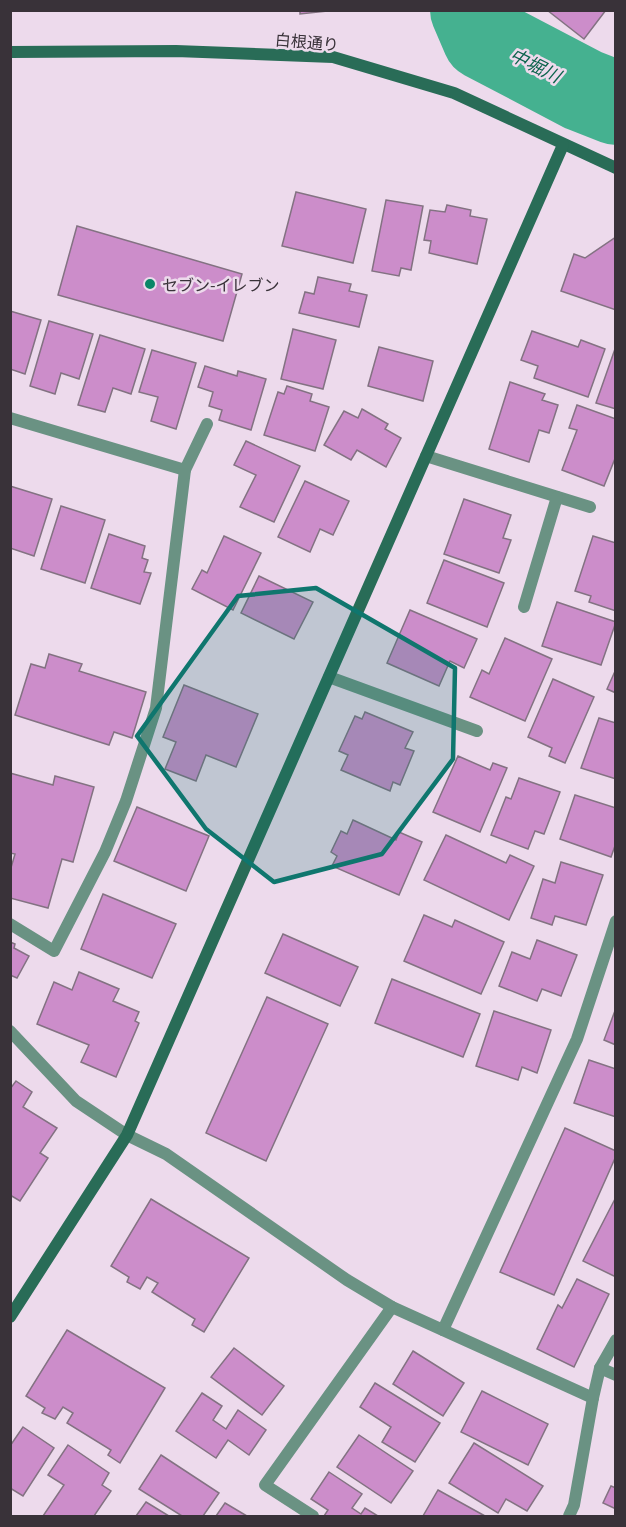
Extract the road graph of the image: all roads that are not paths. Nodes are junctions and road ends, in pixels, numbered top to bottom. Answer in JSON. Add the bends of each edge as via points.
{"nodes":[{"id":1,"x":10,"y":52,"type":"edge"},
{"id":2,"x":563,"y":145,"type":"junction"},
{"id":3,"x":615,"y":168,"type":"edge"},
{"id":4,"x":10,"y":418,"type":"edge"},
{"id":5,"x":207,"y":424,"type":"dead end"},
{"id":6,"x":426,"y":456,"type":"junction"},
{"id":7,"x":185,"y":470,"type":"junction"},
{"id":8,"x":557,"y":497,"type":"junction"},
{"id":9,"x":590,"y":507,"type":"dead end"},
{"id":10,"x":524,"y":607,"type":"dead end"},
{"id":11,"x":329,"y":676,"type":"junction"},
{"id":12,"x":477,"y":731,"type":"dead end"},
{"id":13,"x":615,"y":921,"type":"edge"},
{"id":14,"x":10,"y":924,"type":"edge"},
{"id":15,"x":10,"y":1031,"type":"edge"},
{"id":16,"x":127,"y":1135,"type":"junction"},
{"id":17,"x":392,"y":1307,"type":"junction"},
{"id":18,"x":10,"y":1317,"type":"edge"},
{"id":19,"x":443,"y":1330,"type":"junction"},
{"id":20,"x":615,"y":1340,"type":"edge"},
{"id":21,"x":600,"y":1368,"type":"junction"},
{"id":22,"x":615,"y":1375,"type":"edge"},
{"id":23,"x":593,"y":1398,"type":"junction"},
{"id":24,"x":313,"y":1516,"type":"edge"},
{"id":25,"x":569,"y":1516,"type":"edge"}],
"edges":[{"from":1,"to":2,"type":"street","name":"白根通り","via":[[333,57],[454,93]]},
{"from":2,"to":3,"type":"street","name":"白根通り"},
{"from":2,"to":6,"type":"street"},
{"from":4,"to":7,"type":"street"},
{"from":5,"to":7,"type":"street"},
{"from":6,"to":8,"type":"street"},
{"from":6,"to":11,"type":"street"},
{"from":7,"to":14,"type":"street","via":[[156,708],[126,801],[105,852],[54,951]]},
{"from":8,"to":9,"type":"street"},
{"from":8,"to":10,"type":"street"},
{"from":11,"to":12,"type":"street"},
{"from":11,"to":16,"type":"street"},
{"from":13,"to":19,"type":"street","via":[[577,1040]]},
{"from":15,"to":16,"type":"street","via":[[76,1101]]},
{"from":16,"to":17,"type":"street","via":[[166,1154]]},
{"from":16,"to":18,"type":"street"},
{"from":17,"to":19,"type":"street"},
{"from":17,"to":24,"type":"street","via":[[265,1485]]},
{"from":19,"to":23,"type":"street"},
{"from":20,"to":21,"type":"street"},
{"from":21,"to":22,"type":"street"},
{"from":21,"to":23,"type":"street"},
{"from":23,"to":25,"type":"street"}]}
